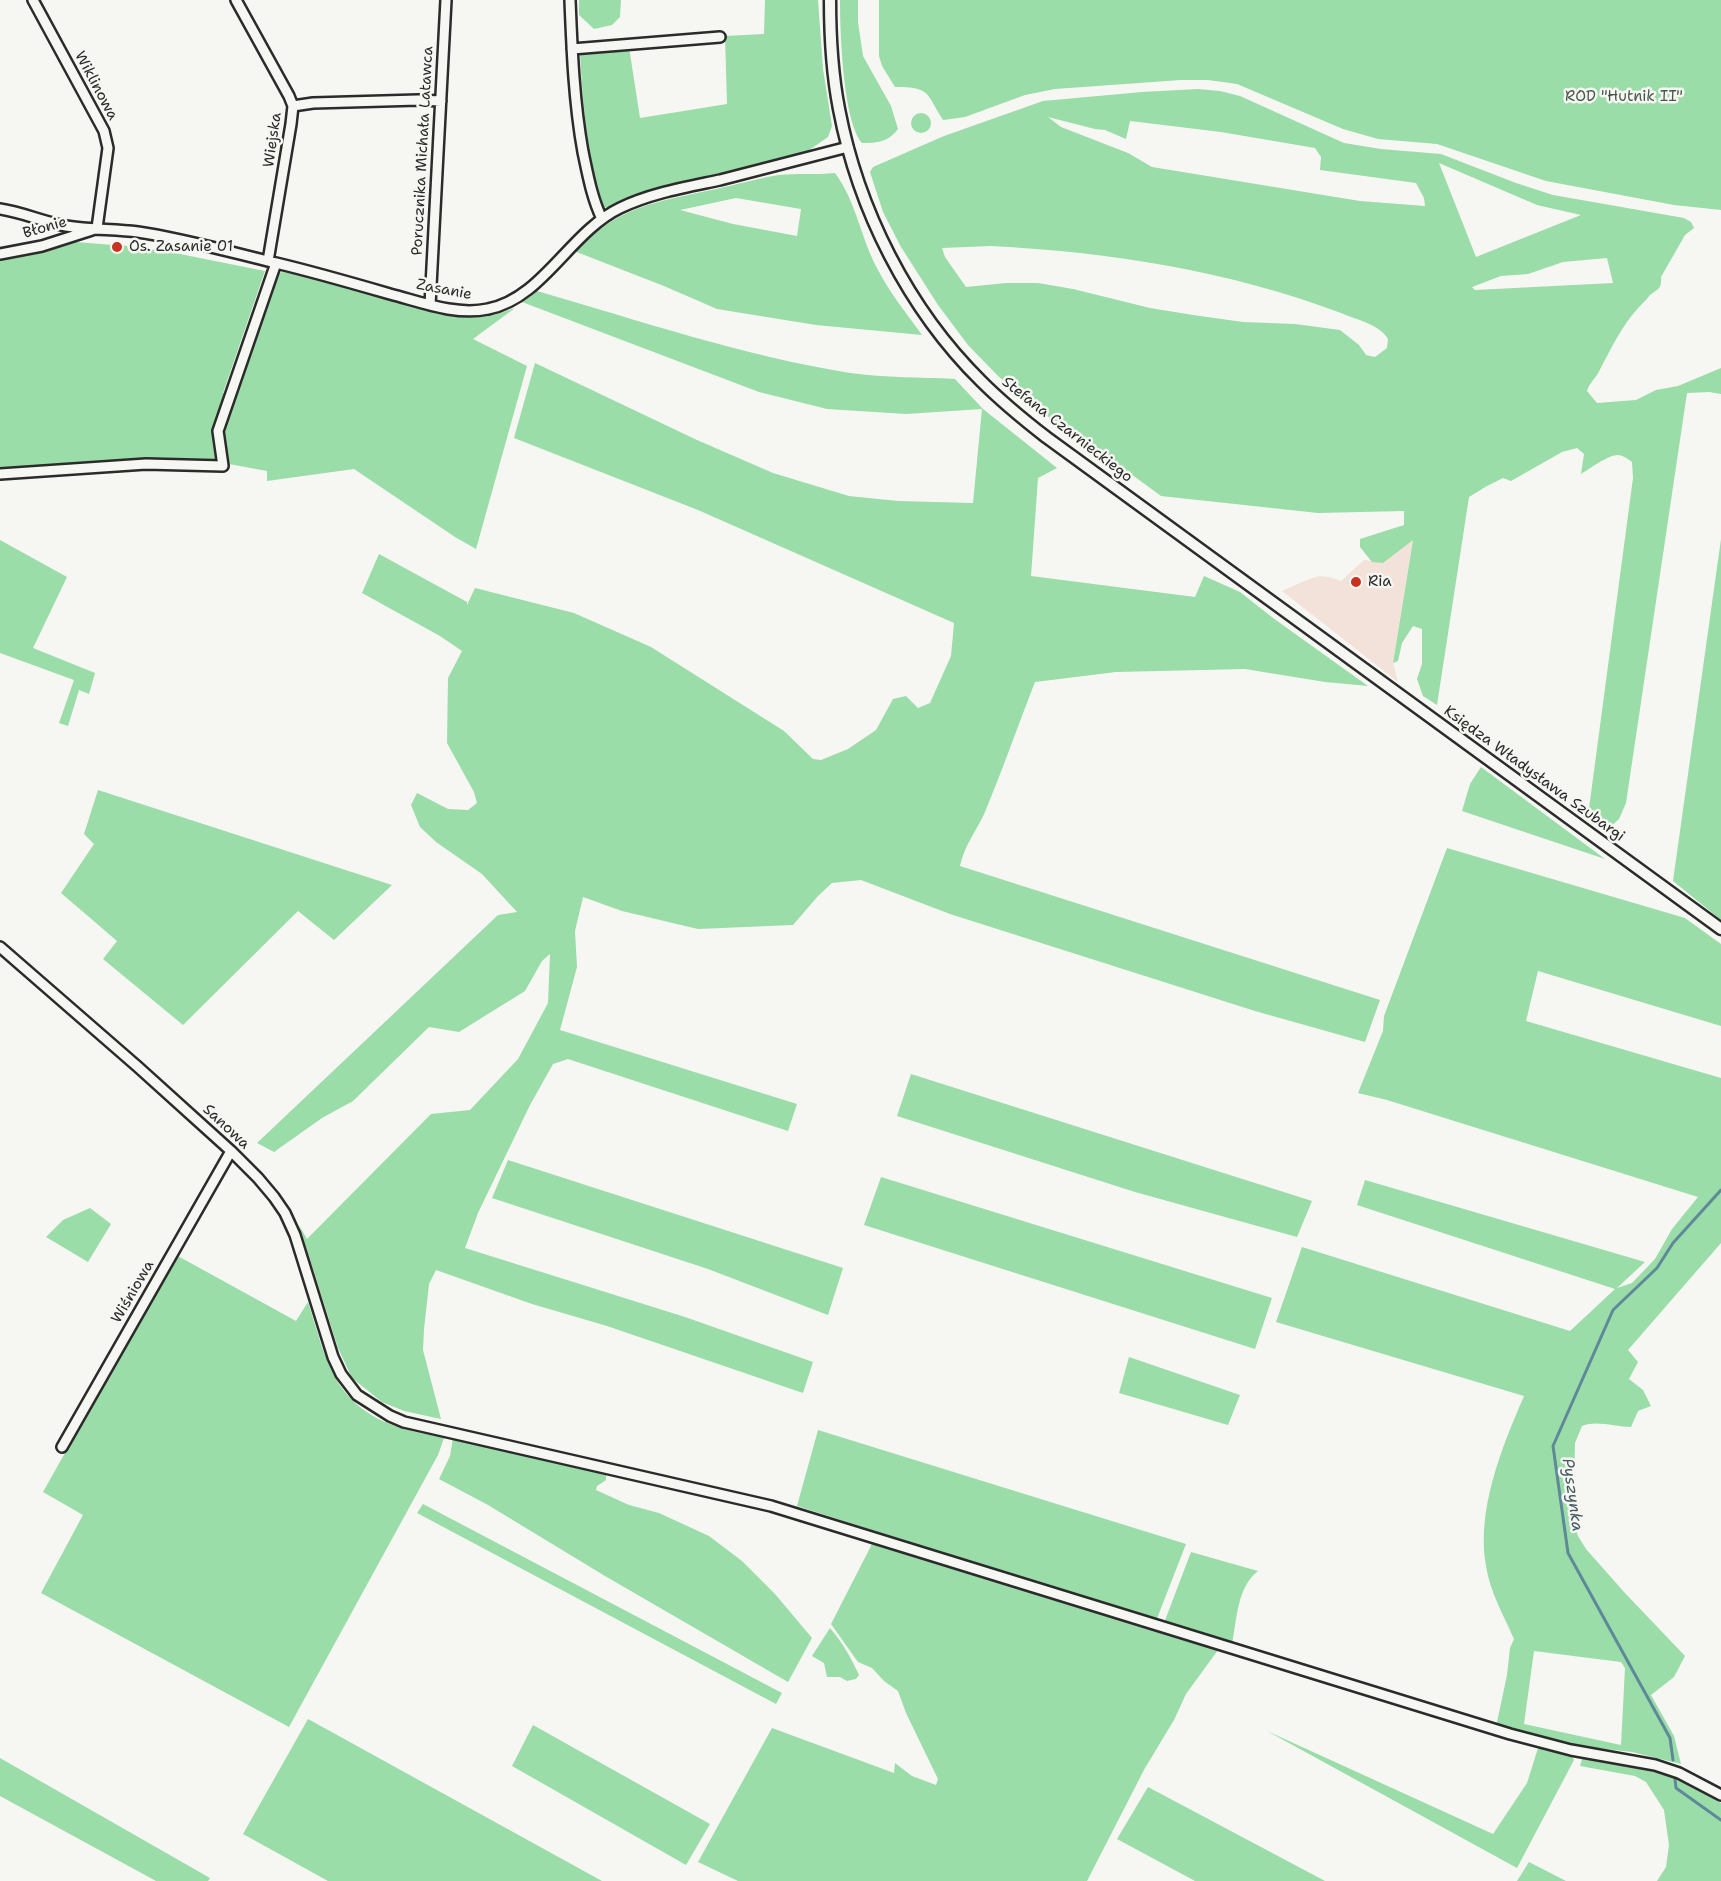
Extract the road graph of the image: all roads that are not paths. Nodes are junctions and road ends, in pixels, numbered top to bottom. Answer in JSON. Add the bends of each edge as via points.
{"nodes":[{"id":1,"x":33,"y":0,"type":"edge"},
{"id":2,"x":236,"y":0,"type":"edge"},
{"id":3,"x":446,"y":0,"type":"edge"},
{"id":4,"x":570,"y":0,"type":"edge"},
{"id":5,"x":830,"y":0,"type":"edge"},
{"id":6,"x":720,"y":37,"type":"dead end"},
{"id":7,"x":572,"y":49,"type":"junction"},
{"id":8,"x":441,"y":101,"type":"junction"},
{"id":9,"x":292,"y":106,"type":"junction"},
{"id":10,"x":848,"y":147,"type":"junction"},
{"id":11,"x":0,"y":209,"type":"edge"},
{"id":12,"x":602,"y":219,"type":"junction"},
{"id":13,"x":97,"y":228,"type":"junction"},
{"id":14,"x":0,"y":254,"type":"edge"},
{"id":15,"x":272,"y":262,"type":"junction"},
{"id":16,"x":430,"y":304,"type":"junction"},
{"id":17,"x":0,"y":474,"type":"edge"},
{"id":18,"x":1330,"y":644,"type":"joint"},
{"id":19,"x":1721,"y":929,"type":"edge"},
{"id":20,"x":0,"y":947,"type":"edge"},
{"id":21,"x":231,"y":1151,"type":"junction"},
{"id":22,"x":62,"y":1447,"type":"dead end"},
{"id":23,"x":1721,"y":1795,"type":"edge"}],
"edges":[{"from":1,"to":13,"type":"street","name":"Wiklinowa","via":[[104,131],[108,148]]},
{"from":2,"to":9,"type":"street","name":"Wiejska"},
{"from":3,"to":8,"type":"street","name":"Porucznika Michała Latawca"},
{"from":4,"to":7,"type":"street"},
{"from":5,"to":10,"type":"street","name":"Stefana Czarnieckiego","via":[[835,82]]},
{"from":6,"to":7,"type":"street"},
{"from":7,"to":12,"type":"street","via":[[583,153]]},
{"from":8,"to":9,"type":"street"},
{"from":8,"to":16,"type":"street","name":"Porucznika Michała Latawca"},
{"from":9,"to":15,"type":"street","name":"Wiejska"},
{"from":10,"to":12,"type":"street","name":"Zasanie","via":[[658,195]]},
{"from":10,"to":18,"type":"street","name":"Stefana Czarnieckiego","via":[[875,224],[896,265],[936,328],[980,380],[1046,437]]},
{"from":11,"to":13,"type":"street","name":"Zasanie","via":[[45,222]]},
{"from":12,"to":16,"type":"street","name":"Zasanie","via":[[514,300],[477,311]]},
{"from":13,"to":14,"type":"street","name":"Błonie","via":[[42,246]]},
{"from":13,"to":15,"type":"street","name":"Zasanie","via":[[171,238]]},
{"from":15,"to":16,"type":"street","name":"Zasanie"},
{"from":15,"to":17,"type":"street","name":"Wiejska","via":[[218,431],[223,466],[146,464]]},
{"from":18,"to":19,"type":"street","name":"Księdza Władysława Szubargi"},
{"from":20,"to":21,"type":"street","name":"Sanowa"},
{"from":21,"to":22,"type":"street","name":"Wiśniowa"},
{"from":21,"to":23,"type":"street","name":"Sanowa","via":[[285,1213],[333,1357],[349,1386],[372,1406],[404,1422],[771,1506],[1510,1734],[1655,1765]]}]}
